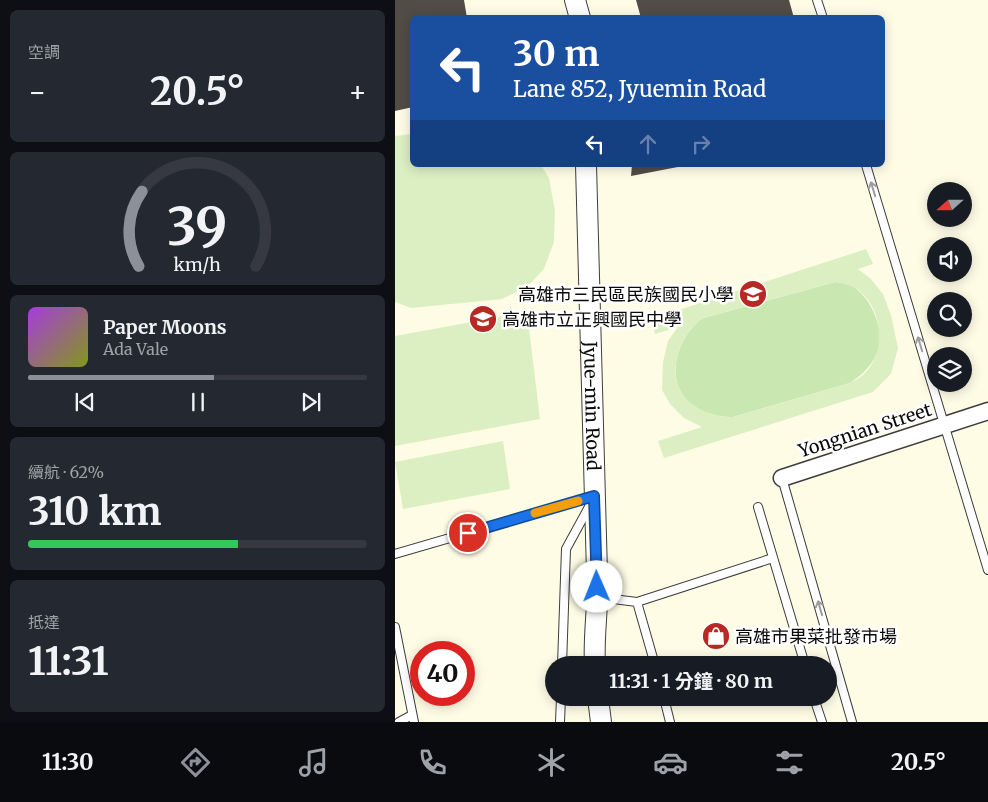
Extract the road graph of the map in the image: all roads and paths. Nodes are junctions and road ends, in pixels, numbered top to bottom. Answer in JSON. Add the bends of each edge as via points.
{"nodes":[{"id":1,"x":575,"y":0,"type":"edge"},
{"id":2,"x":817,"y":0,"type":"edge"},
{"id":3,"x":579,"y":15,"type":"edge"},
{"id":4,"x":822,"y":15,"type":"edge"},
{"id":5,"x":587,"y":167,"type":"edge"},
{"id":6,"x":867,"y":167,"type":"edge"},
{"id":7,"x":988,"y":411,"type":"edge"},
{"id":8,"x":943,"y":425,"type":"junction"},
{"id":9,"x":782,"y":478,"type":"joint"},
{"id":10,"x":594,"y":496,"type":"junction"},
{"id":11,"x":758,"y":508,"type":"dead end"},
{"id":12,"x":395,"y":554,"type":"edge"},
{"id":13,"x":773,"y":558,"type":"junction"},
{"id":14,"x":988,"y":570,"type":"edge"},
{"id":15,"x":597,"y":598,"type":"junction"},
{"id":16,"x":637,"y":602,"type":"junction"},
{"id":17,"x":395,"y":627,"type":"edge"},
{"id":18,"x":396,"y":638,"type":"edge"},
{"id":19,"x":562,"y":656,"type":"edge"},
{"id":20,"x":594,"y":656,"type":"edge"},
{"id":21,"x":652,"y":656,"type":"edge"},
{"id":22,"x":802,"y":656,"type":"edge"},
{"id":23,"x":561,"y":706,"type":"edge"},
{"id":24,"x":598,"y":706,"type":"edge"},
{"id":25,"x":665,"y":706,"type":"edge"},
{"id":26,"x":817,"y":706,"type":"edge"},
{"id":27,"x":413,"y":719,"type":"edge"},
{"id":28,"x":399,"y":722,"type":"edge"},
{"id":29,"x":560,"y":722,"type":"edge"},
{"id":30,"x":601,"y":722,"type":"edge"},
{"id":31,"x":670,"y":722,"type":"edge"},
{"id":32,"x":822,"y":722,"type":"edge"},
{"id":33,"x":852,"y":722,"type":"edge"}],
"edges":[{"from":1,"to":3,"type":"street"},
{"from":2,"to":4,"type":"lane"},
{"from":5,"to":10,"type":"street","name":"Jyue-min Road"},
{"from":8,"to":6,"type":"lane","one_way":true},
{"from":7,"to":8,"type":"street","name":"Yongnian Street"},
{"from":8,"to":9,"type":"street","name":"Yongnian Street"},
{"from":8,"to":14,"type":"lane"},
{"from":33,"to":9,"type":"lane","one_way":true},
{"from":10,"to":12,"type":"lane"},
{"from":10,"to":15,"type":"street","name":"Jyue-min Road"},
{"from":10,"to":19,"type":"lane","via":[[566,549]]},
{"from":11,"to":13,"type":"lane"},
{"from":13,"to":16,"type":"lane"},
{"from":13,"to":22,"type":"lane"},
{"from":15,"to":16,"type":"lane"},
{"from":15,"to":20,"type":"street","name":"Jyue-min Road"},
{"from":16,"to":21,"type":"lane"},
{"from":17,"to":18,"type":"lane"},
{"from":18,"to":27,"type":"lane"},
{"from":23,"to":29,"type":"lane"},
{"from":24,"to":30,"type":"street"},
{"from":25,"to":31,"type":"lane"},
{"from":26,"to":32,"type":"lane"},
{"from":27,"to":28,"type":"lane"}]}
